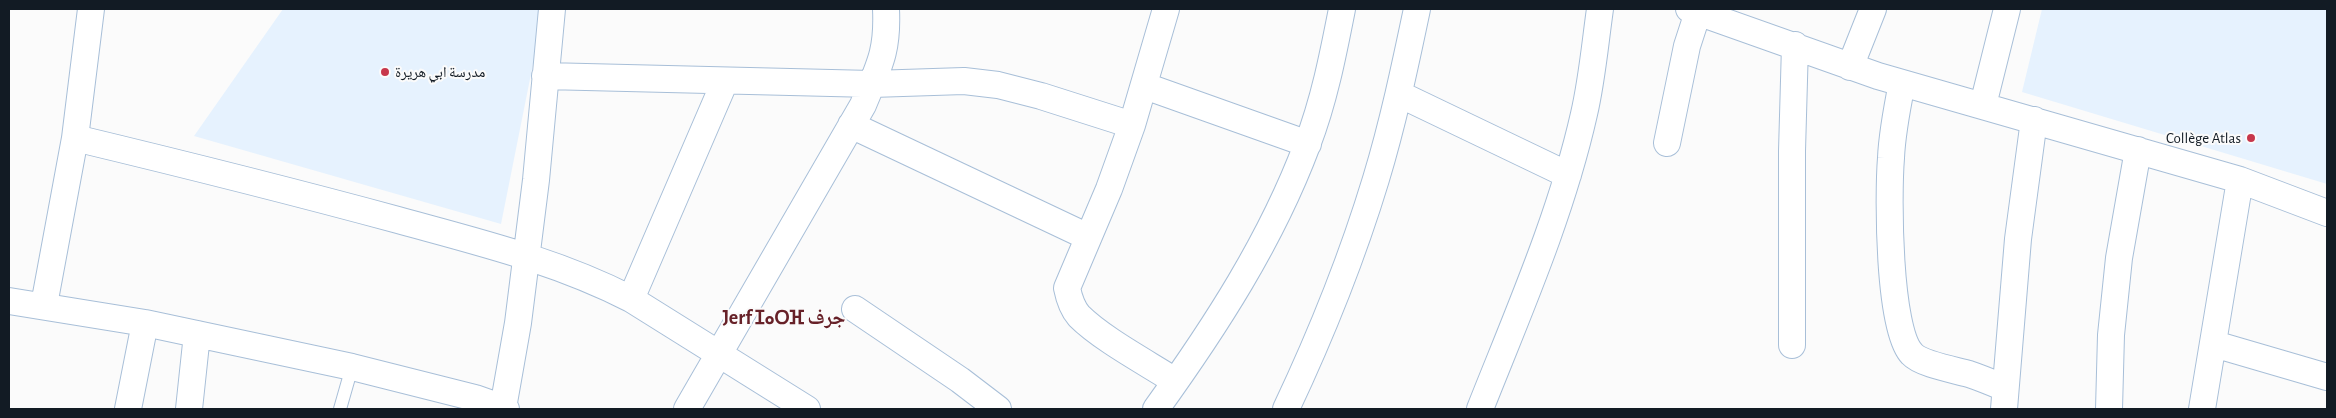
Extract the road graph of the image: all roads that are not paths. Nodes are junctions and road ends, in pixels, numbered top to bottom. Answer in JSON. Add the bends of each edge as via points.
{"nodes":[{"id":1,"x":92,"y":9,"type":"edge"},
{"id":2,"x":552,"y":9,"type":"edge"},
{"id":3,"x":886,"y":9,"type":"edge"},
{"id":4,"x":1166,"y":9,"type":"edge"},
{"id":5,"x":1342,"y":9,"type":"edge"},
{"id":6,"x":1418,"y":9,"type":"edge"},
{"id":7,"x":1600,"y":9,"type":"edge"},
{"id":8,"x":1873,"y":9,"type":"edge"},
{"id":9,"x":2007,"y":9,"type":"edge"},
{"id":10,"x":1695,"y":10,"type":"edge"},
{"id":11,"x":1795,"y":45,"type":"junction"},
{"id":12,"x":1850,"y":67,"type":"junction"},
{"id":13,"x":545,"y":76,"type":"junction"},
{"id":14,"x":725,"y":81,"type":"junction"},
{"id":15,"x":1902,"y":83,"type":"junction"},
{"id":16,"x":872,"y":84,"type":"junction"},
{"id":17,"x":1145,"y":86,"type":"junction"},
{"id":18,"x":1399,"y":94,"type":"junction"},
{"id":19,"x":1983,"y":105,"type":"junction"},
{"id":20,"x":2034,"y":120,"type":"junction"},
{"id":21,"x":1132,"y":125,"type":"junction"},
{"id":22,"x":850,"y":126,"type":"junction"},
{"id":23,"x":75,"y":138,"type":"junction"},
{"id":24,"x":1666,"y":143,"type":"dead end"},
{"id":25,"x":1308,"y":144,"type":"junction"},
{"id":26,"x":2138,"y":150,"type":"junction"},
{"id":27,"x":1568,"y":175,"type":"junction"},
{"id":28,"x":2240,"y":180,"type":"junction"},
{"id":29,"x":2327,"y":213,"type":"edge"},
{"id":30,"x":1088,"y":237,"type":"junction"},
{"id":31,"x":526,"y":255,"type":"junction"},
{"id":32,"x":631,"y":299,"type":"junction"},
{"id":33,"x":9,"y":301,"type":"edge"},
{"id":34,"x":44,"y":305,"type":"junction"},
{"id":35,"x":854,"y":309,"type":"dead end"},
{"id":36,"x":145,"y":323,"type":"junction"},
{"id":37,"x":196,"y":334,"type":"junction"},
{"id":38,"x":2214,"y":344,"type":"junction"},
{"id":39,"x":1792,"y":345,"type":"dead end"},
{"id":40,"x":720,"y":354,"type":"junction"},
{"id":41,"x":352,"y":367,"type":"junction"},
{"id":42,"x":2327,"y":377,"type":"edge"},
{"id":43,"x":2004,"y":398,"type":"edge"},
{"id":44,"x":1167,"y":400,"type":"edge"},
{"id":45,"x":504,"y":408,"type":"edge"},
{"id":46,"x":128,"y":409,"type":"edge"},
{"id":47,"x":189,"y":409,"type":"edge"},
{"id":48,"x":340,"y":409,"type":"edge"},
{"id":49,"x":687,"y":409,"type":"edge"},
{"id":50,"x":807,"y":409,"type":"edge"},
{"id":51,"x":998,"y":409,"type":"edge"},
{"id":52,"x":1286,"y":409,"type":"edge"},
{"id":53,"x":1480,"y":409,"type":"edge"},
{"id":54,"x":2110,"y":409,"type":"edge"},
{"id":55,"x":2202,"y":409,"type":"edge"}],
"edges":[{"from":1,"to":23,"type":"street"},
{"from":2,"to":13,"type":"street"},
{"from":3,"to":16,"type":"street","via":[[884,53]]},
{"from":4,"to":17,"type":"street"},
{"from":5,"to":25,"type":"street","via":[[1327,83]]},
{"from":6,"to":18,"type":"street"},
{"from":7,"to":27,"type":"street","via":[[1585,113]]},
{"from":8,"to":12,"type":"street"},
{"from":9,"to":19,"type":"street"},
{"from":10,"to":11,"type":"street"},
{"from":10,"to":24,"type":"street"},
{"from":11,"to":12,"type":"street"},
{"from":11,"to":39,"type":"street"},
{"from":12,"to":15,"type":"street"},
{"from":13,"to":14,"type":"street"},
{"from":13,"to":31,"type":"street"},
{"from":14,"to":16,"type":"street"},
{"from":14,"to":32,"type":"street"},
{"from":15,"to":19,"type":"street"},
{"from":15,"to":43,"type":"street","via":[[1891,158],[1889,209],[1898,321],[1912,354],[1938,366],[1971,375]]},
{"from":16,"to":21,"type":"street","via":[[939,80],[998,85]]},
{"from":16,"to":22,"type":"street"},
{"from":17,"to":21,"type":"street"},
{"from":17,"to":25,"type":"street"},
{"from":18,"to":27,"type":"street"},
{"from":18,"to":52,"type":"street","via":[[1376,179],[1335,298]]},
{"from":19,"to":20,"type":"street"},
{"from":20,"to":26,"type":"street"},
{"from":20,"to":43,"type":"street","via":[[2018,239]]},
{"from":21,"to":30,"type":"street"},
{"from":22,"to":30,"type":"street"},
{"from":22,"to":40,"type":"street"},
{"from":23,"to":31,"type":"street","via":[[213,171]]},
{"from":23,"to":34,"type":"street"},
{"from":25,"to":44,"type":"street","via":[[1262,244]]},
{"from":26,"to":28,"type":"street"},
{"from":26,"to":54,"type":"street","via":[[2119,258],[2112,326]]},
{"from":27,"to":53,"type":"street"},
{"from":28,"to":29,"type":"street"},
{"from":28,"to":38,"type":"street"},
{"from":30,"to":44,"type":"street","via":[[1067,288],[1069,299],[1078,315],[1099,331]]},
{"from":31,"to":32,"type":"street"},
{"from":31,"to":45,"type":"street"},
{"from":32,"to":40,"type":"street"},
{"from":33,"to":34,"type":"street"},
{"from":34,"to":36,"type":"street"},
{"from":35,"to":51,"type":"street"},
{"from":36,"to":37,"type":"street"},
{"from":36,"to":46,"type":"street"},
{"from":37,"to":41,"type":"street"},
{"from":37,"to":47,"type":"street"},
{"from":38,"to":42,"type":"street"},
{"from":38,"to":55,"type":"street"},
{"from":40,"to":49,"type":"street"},
{"from":40,"to":50,"type":"street"},
{"from":41,"to":45,"type":"street"},
{"from":41,"to":48,"type":"lane"}]}
